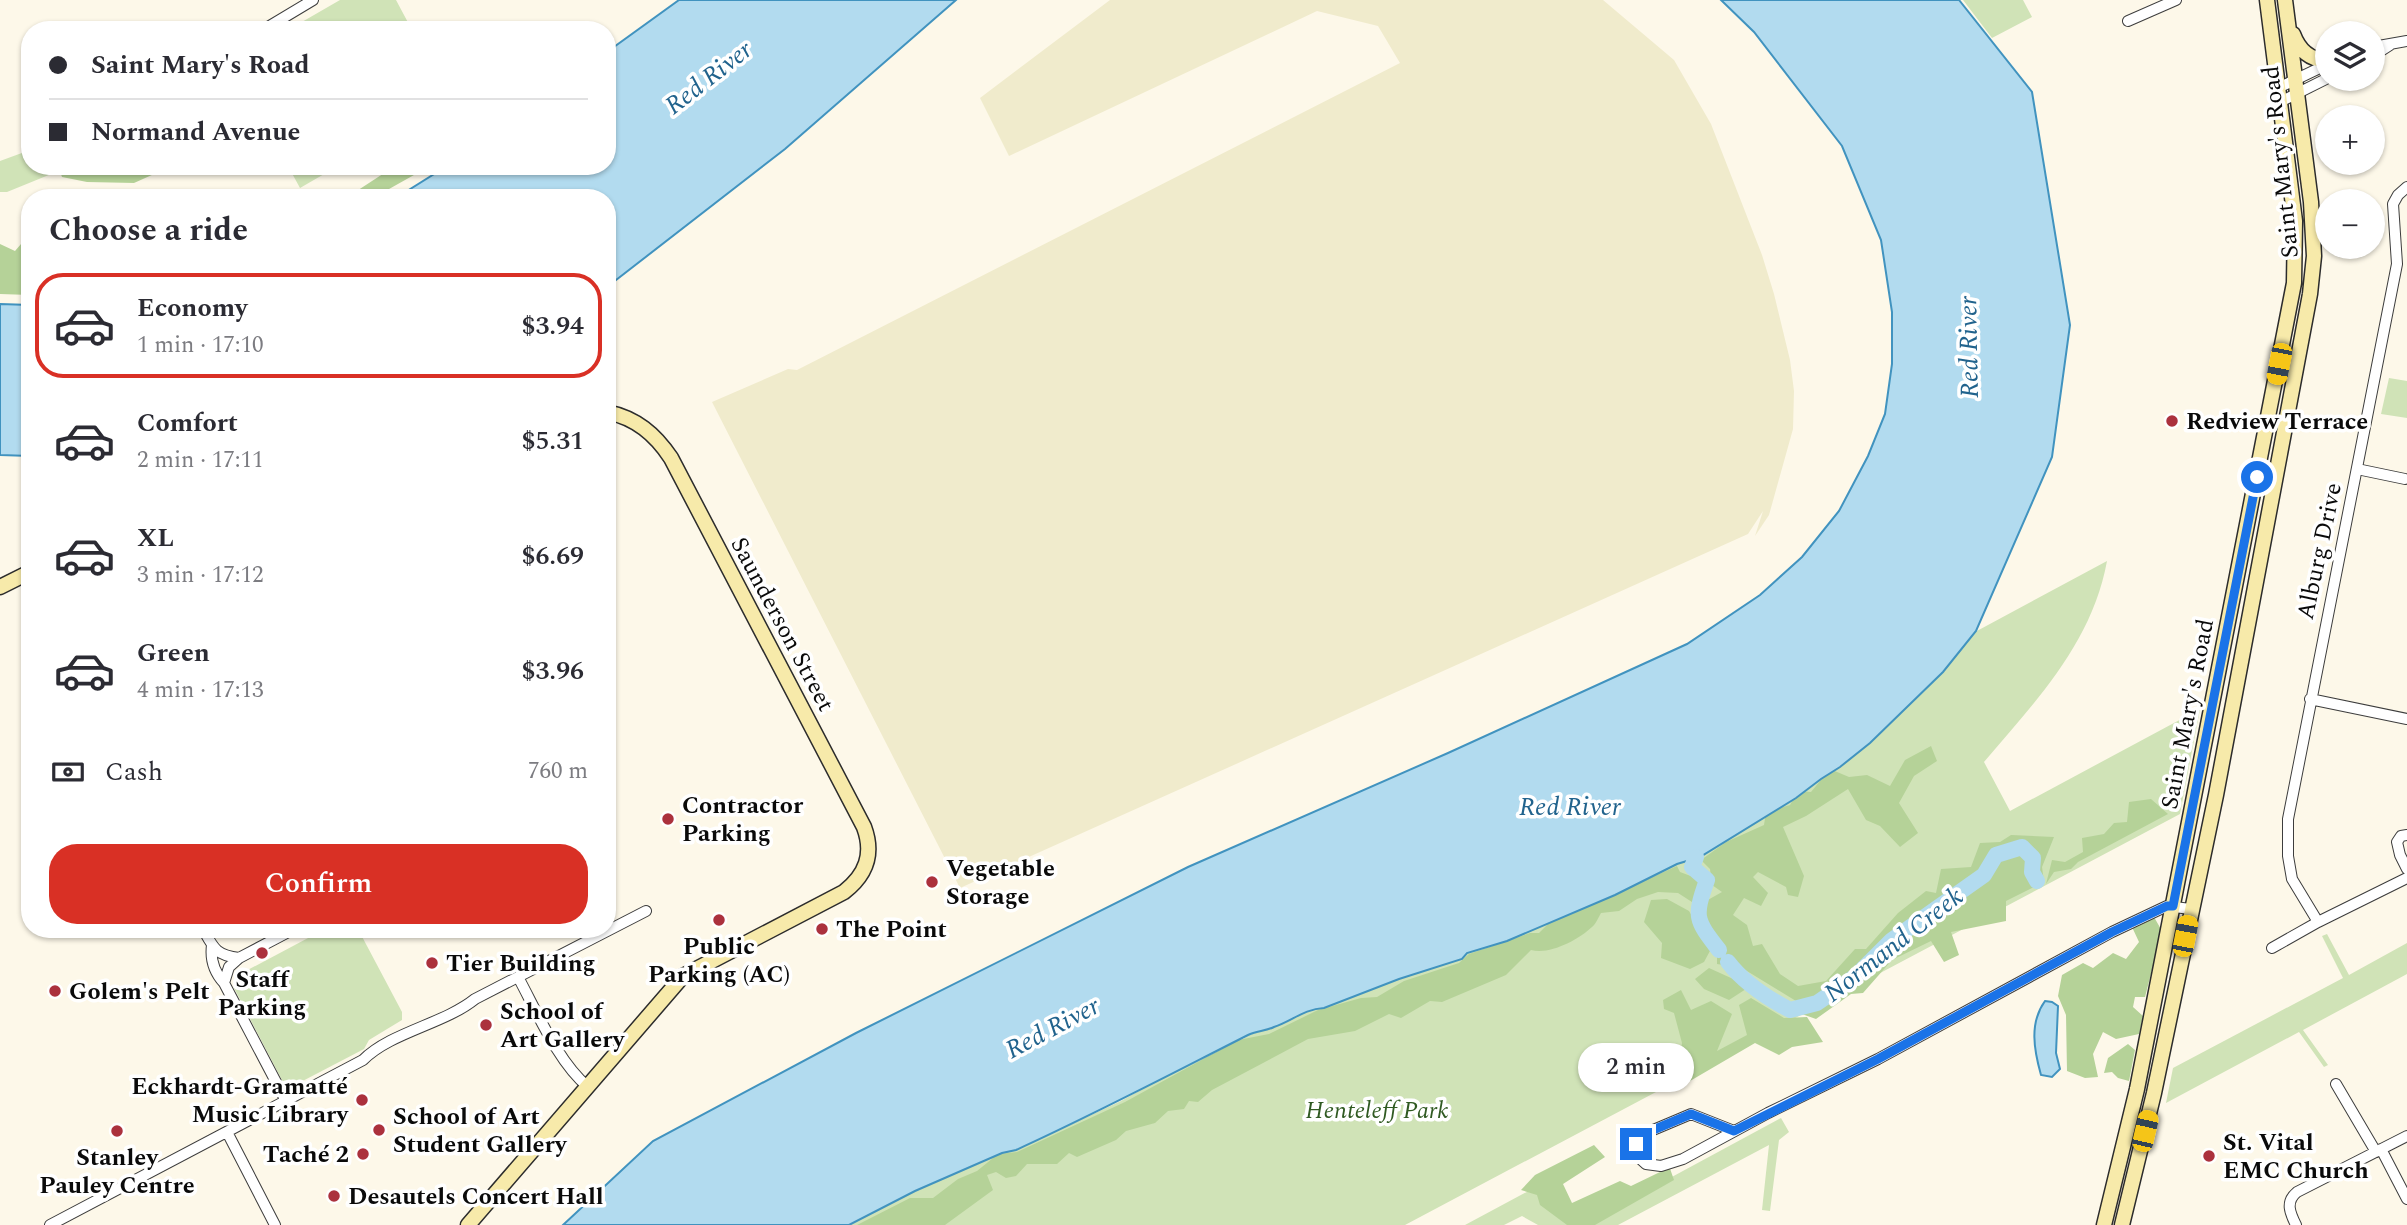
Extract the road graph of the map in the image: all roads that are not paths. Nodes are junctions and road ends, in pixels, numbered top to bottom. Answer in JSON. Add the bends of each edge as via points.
{"nodes":[{"id":1,"x":313,"y":0,"type":"edge"},
{"id":2,"x":2176,"y":0,"type":"edge"},
{"id":3,"x":2267,"y":0,"type":"edge"},
{"id":4,"x":2285,"y":0,"type":"edge"},
{"id":5,"x":278,"y":21,"type":"edge"},
{"id":6,"x":2128,"y":21,"type":"dead end"},
{"id":7,"x":2287,"y":21,"type":"junction"},
{"id":8,"x":2407,"y":41,"type":"edge"},
{"id":9,"x":2391,"y":45,"type":"junction"},
{"id":10,"x":2385,"y":46,"type":"edge"},
{"id":11,"x":2385,"y":49,"type":"edge"},
{"id":12,"x":2315,"y":59,"type":"edge"},
{"id":13,"x":2315,"y":72,"type":"edge"},
{"id":14,"x":2315,"y":82,"type":"edge"},
{"id":15,"x":2296,"y":87,"type":"junction"},
{"id":16,"x":2279,"y":95,"type":"junction"},
{"id":17,"x":2407,"y":187,"type":"edge"},
{"id":18,"x":2272,"y":399,"type":"junction"},
{"id":19,"x":2289,"y":402,"type":"junction"},
{"id":20,"x":616,"y":414,"type":"edge"},
{"id":21,"x":2357,"y":470,"type":"junction"},
{"id":22,"x":2405,"y":479,"type":"dead end"},
{"id":23,"x":21,"y":576,"type":"edge"},
{"id":24,"x":0,"y":587,"type":"edge"},
{"id":25,"x":2310,"y":699,"type":"junction"},
{"id":26,"x":2407,"y":719,"type":"edge"},
{"id":27,"x":2407,"y":835,"type":"edge"},
{"id":28,"x":2407,"y":869,"type":"edge"},
{"id":29,"x":2407,"y":878,"type":"edge"},
{"id":30,"x":2173,"y":906,"type":"junction"},
{"id":31,"x":2190,"y":909,"type":"junction"},
{"id":32,"x":646,"y":911,"type":"dead end"},
{"id":33,"x":2318,"y":922,"type":"junction"},
{"id":34,"x":616,"y":926,"type":"edge"},
{"id":35,"x":208,"y":938,"type":"edge"},
{"id":36,"x":277,"y":938,"type":"edge"},
{"id":37,"x":594,"y":938,"type":"edge"},
{"id":38,"x":212,"y":946,"type":"junction"},
{"id":39,"x":2272,"y":948,"type":"dead end"},
{"id":40,"x":239,"y":958,"type":"junction"},
{"id":41,"x":518,"y":977,"type":"junction"},
{"id":42,"x":224,"y":983,"type":"junction"},
{"id":43,"x":2336,"y":1084,"type":"dead end"},
{"id":44,"x":588,"y":1087,"type":"junction"},
{"id":45,"x":286,"y":1101,"type":"junction"},
{"id":46,"x":1734,"y":1131,"type":"junction"},
{"id":47,"x":227,"y":1132,"type":"junction"},
{"id":48,"x":2407,"y":1136,"type":"edge"},
{"id":49,"x":2379,"y":1150,"type":"junction"},
{"id":50,"x":2407,"y":1199,"type":"edge"},
{"id":51,"x":50,"y":1225,"type":"edge"},
{"id":52,"x":275,"y":1225,"type":"edge"},
{"id":53,"x":468,"y":1225,"type":"edge"},
{"id":54,"x":2104,"y":1225,"type":"edge"},
{"id":55,"x":2122,"y":1225,"type":"edge"},
{"id":56,"x":2296,"y":1225,"type":"edge"}],
"edges":[{"from":1,"to":5,"type":"street"},
{"from":2,"to":6,"type":"street"},
{"from":3,"to":16,"type":"main road","name":"Saint Mary's Road"},
{"from":4,"to":7,"type":"main road","name":"Saint Mary's Road"},
{"from":7,"to":12,"type":"main road","via":[[2302,50]]},
{"from":7,"to":15,"type":"main road","name":"Saint Mary's Road"},
{"from":8,"to":9,"type":"street"},
{"from":9,"to":10,"type":"street"},
{"from":9,"to":11,"type":"street"},
{"from":13,"to":15,"type":"street"},
{"from":14,"to":15,"type":"street"},
{"from":15,"to":16,"type":"street"},
{"from":15,"to":19,"type":"main road","name":"Saint Mary's Road","via":[[2314,256]]},
{"from":16,"to":18,"type":"main road","name":"Saint Mary's Road","via":[[2296,255]]},
{"from":17,"to":21,"type":"street","name":"Alburg Drive","via":[[2393,204],[2397,264]]},
{"from":18,"to":19,"type":"main road"},
{"from":18,"to":30,"type":"main road","name":"Saint Mary's Road"},
{"from":19,"to":31,"type":"main road","name":"Saint Mary's Road","via":[[2223,760]]},
{"from":20,"to":44,"type":"main road","name":"Saunderson Street","via":[[650,432],[671,458],[864,827],[869,854],[864,872],[844,892],[683,975]]},
{"from":21,"to":22,"type":"street"},
{"from":21,"to":25,"type":"street","name":"Alburg Drive"},
{"from":23,"to":24,"type":"main road"},
{"from":25,"to":26,"type":"street"},
{"from":25,"to":33,"type":"street","name":"Alburg Drive","via":[[2287,837],[2292,879]]},
{"from":27,"to":28,"type":"street","via":[[2397,842]]},
{"from":29,"to":33,"type":"street"},
{"from":30,"to":31,"type":"street"},
{"from":30,"to":46,"type":"street","via":[[2112,932]]},
{"from":30,"to":54,"type":"main road","name":"Saint Mary's Road"},
{"from":31,"to":55,"type":"main road","name":"Saint Mary's Road","via":[[2154,1093]]},
{"from":32,"to":34,"type":"street"},
{"from":33,"to":39,"type":"street"},
{"from":35,"to":38,"type":"street"},
{"from":36,"to":40,"type":"street"},
{"from":37,"to":41,"type":"street"},
{"from":38,"to":40,"type":"street","via":[[222,956]]},
{"from":38,"to":42,"type":"street","via":[[210,957]]},
{"from":40,"to":42,"type":"street","via":[[229,967]]},
{"from":41,"to":44,"type":"street","via":[[560,1053]]},
{"from":41,"to":45,"type":"street","via":[[448,1019]]},
{"from":42,"to":45,"type":"street"},
{"from":43,"to":49,"type":"street"},
{"from":44,"to":53,"type":"main road"},
{"from":45,"to":47,"type":"street"},
{"from":46,"to":46,"type":"street","via":[[1691,1114],[1646,1133],[1636,1144],[1636,1155],[1646,1164],[1661,1166]]},
{"from":47,"to":51,"type":"street"},
{"from":47,"to":52,"type":"street"},
{"from":48,"to":49,"type":"street"},
{"from":49,"to":50,"type":"street"},
{"from":49,"to":56,"type":"street","via":[[2292,1196],[2289,1209]]}]}
